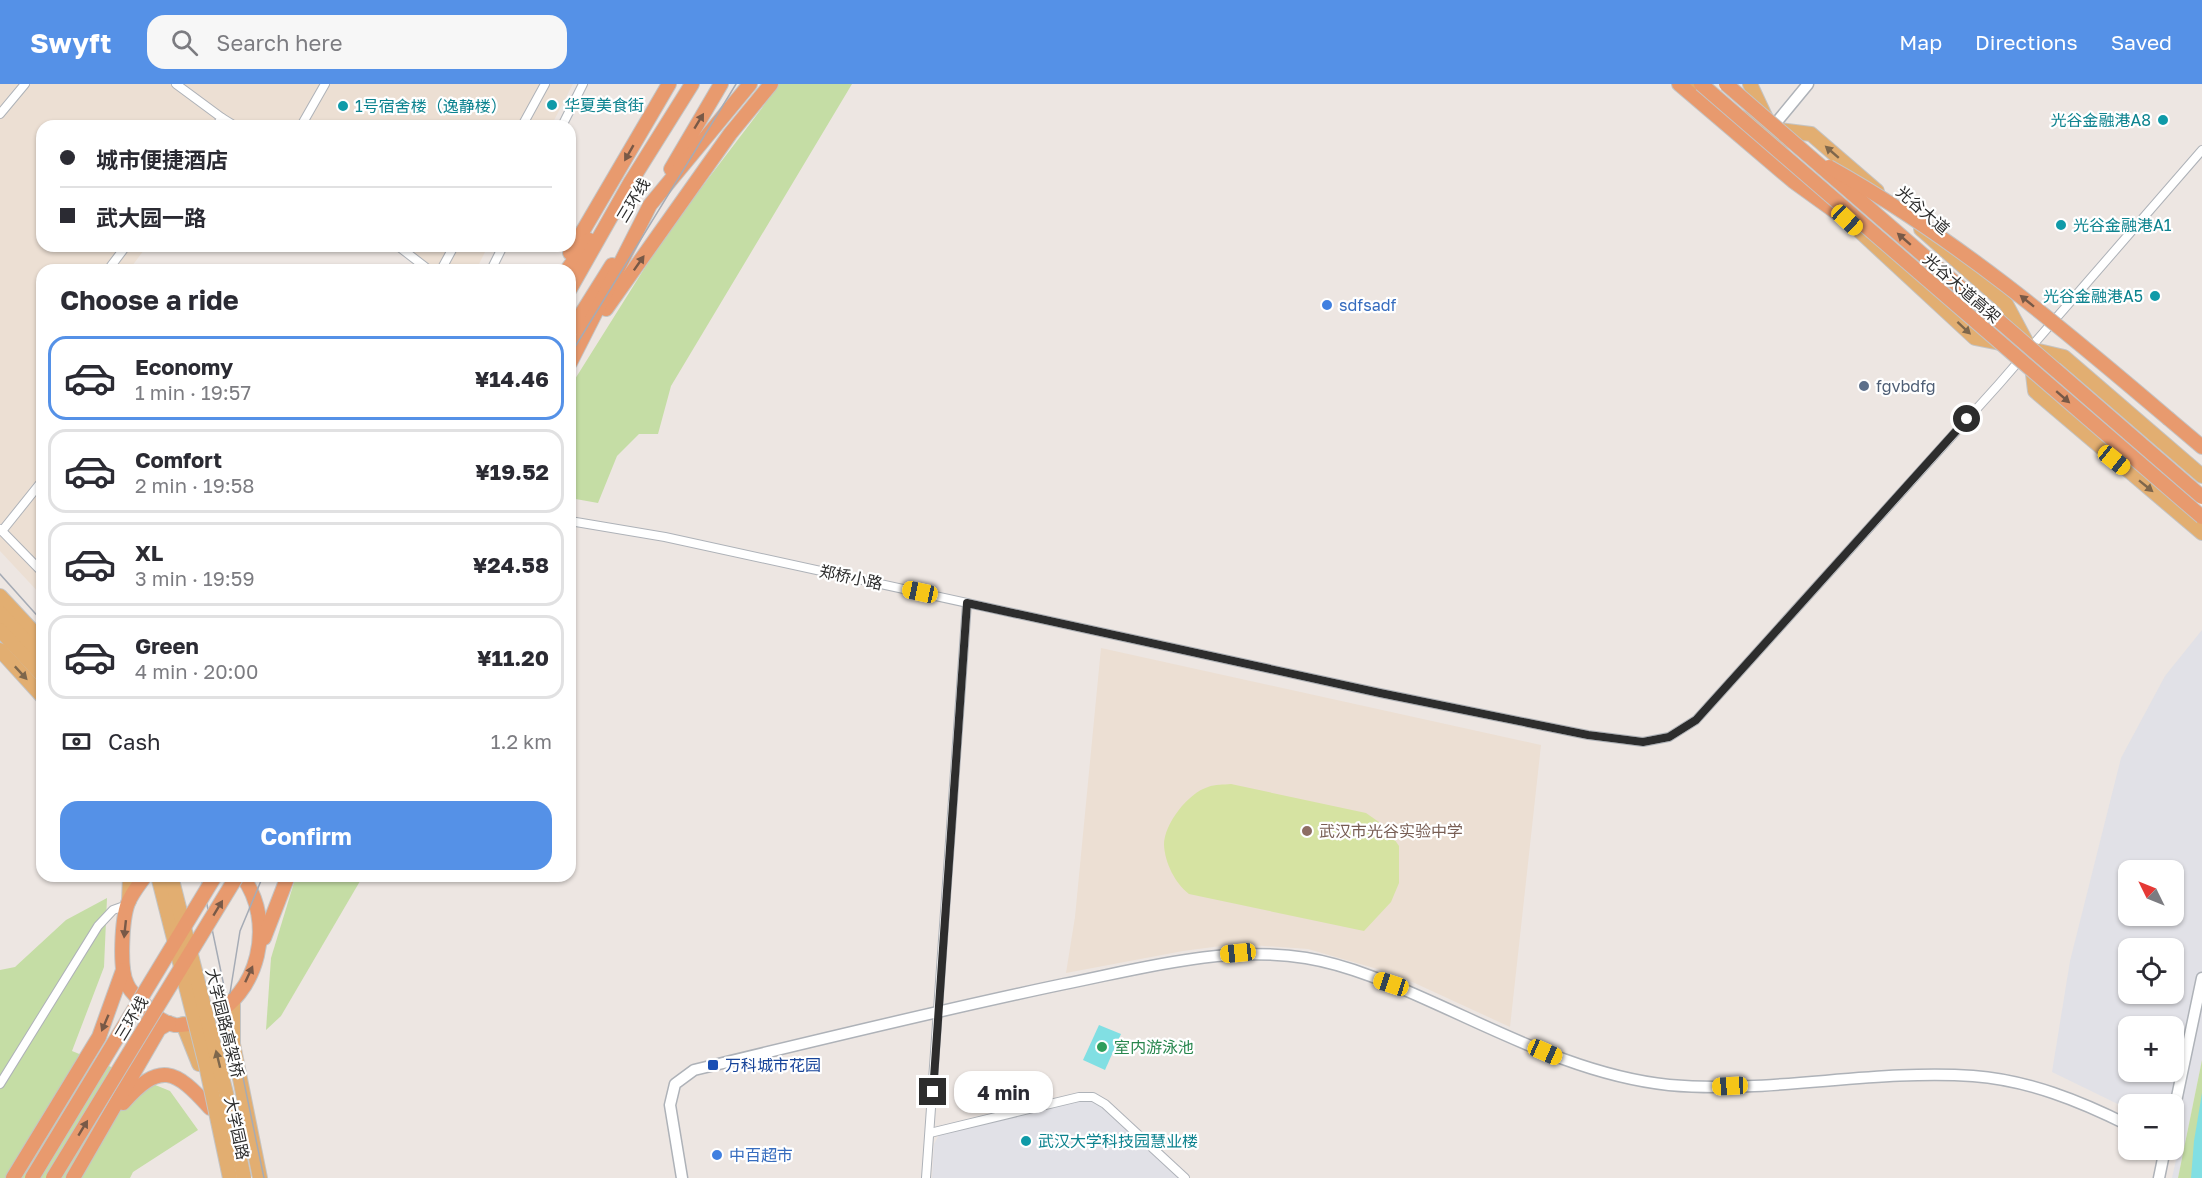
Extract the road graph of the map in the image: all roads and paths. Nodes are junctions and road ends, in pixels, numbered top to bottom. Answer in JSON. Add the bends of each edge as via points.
{"nodes":[{"id":1,"x":25,"y":84,"type":"edge"},
{"id":2,"x":176,"y":84,"type":"edge"},
{"id":3,"x":325,"y":84,"type":"edge"},
{"id":4,"x":545,"y":84,"type":"edge"},
{"id":5,"x":583,"y":84,"type":"edge"},
{"id":6,"x":669,"y":84,"type":"edge"},
{"id":7,"x":686,"y":84,"type":"edge"},
{"id":8,"x":692,"y":84,"type":"edge"},
{"id":9,"x":721,"y":84,"type":"edge"},
{"id":10,"x":750,"y":84,"type":"edge"},
{"id":11,"x":757,"y":84,"type":"edge"},
{"id":12,"x":771,"y":84,"type":"edge"},
{"id":13,"x":1679,"y":84,"type":"edge"},
{"id":14,"x":1691,"y":84,"type":"edge"},
{"id":15,"x":1701,"y":84,"type":"edge"},
{"id":16,"x":1726,"y":84,"type":"edge"},
{"id":17,"x":1750,"y":84,"type":"edge"},
{"id":18,"x":1808,"y":84,"type":"edge"},
{"id":19,"x":2,"y":109,"type":"edge"},
{"id":20,"x":222,"y":118,"type":"joint"},
{"id":21,"x":225,"y":120,"type":"edge"},
{"id":22,"x":304,"y":120,"type":"edge"},
{"id":23,"x":525,"y":120,"type":"edge"},
{"id":24,"x":565,"y":120,"type":"edge"},
{"id":25,"x":1771,"y":129,"type":"junction"},
{"id":26,"x":730,"y":134,"type":"junction"},
{"id":27,"x":2202,"y":150,"type":"edge"},
{"id":28,"x":1805,"y":153,"type":"junction"},
{"id":29,"x":630,"y":183,"type":"junction"},
{"id":30,"x":650,"y":205,"type":"junction"},
{"id":31,"x":1847,"y":220,"type":"junction"},
{"id":32,"x":576,"y":243,"type":"edge"},
{"id":33,"x":406,"y":252,"type":"edge"},
{"id":34,"x":421,"y":264,"type":"edge"},
{"id":35,"x":571,"y":264,"type":"edge"},
{"id":36,"x":576,"y":278,"type":"edge"},
{"id":37,"x":576,"y":322,"type":"edge"},
{"id":38,"x":581,"y":345,"type":"junction"},
{"id":39,"x":2030,"y":349,"type":"junction"},
{"id":40,"x":576,"y":353,"type":"edge"},
{"id":41,"x":2202,"y":447,"type":"edge"},
{"id":42,"x":2202,"y":476,"type":"edge"},
{"id":43,"x":36,"y":488,"type":"edge"},
{"id":44,"x":2202,"y":497,"type":"edge"},
{"id":45,"x":2202,"y":517,"type":"edge"},
{"id":46,"x":576,"y":522,"type":"edge"},
{"id":47,"x":1,"y":530,"type":"edge"},
{"id":48,"x":2202,"y":533,"type":"edge"},
{"id":49,"x":36,"y":566,"type":"edge"},
{"id":50,"x":0,"y":596,"type":"edge"},
{"id":51,"x":967,"y":603,"type":"junction"},
{"id":52,"x":0,"y":613,"type":"edge"},
{"id":53,"x":0,"y":630,"type":"edge"},
{"id":54,"x":36,"y":635,"type":"edge"},
{"id":55,"x":36,"y":652,"type":"edge"},
{"id":56,"x":1,"y":654,"type":"edge"},
{"id":57,"x":36,"y":669,"type":"edge"},
{"id":58,"x":36,"y":690,"type":"edge"},
{"id":59,"x":130,"y":882,"type":"edge"},
{"id":60,"x":141,"y":882,"type":"edge"},
{"id":61,"x":160,"y":882,"type":"edge"},
{"id":62,"x":173,"y":882,"type":"edge"},
{"id":63,"x":211,"y":882,"type":"edge"},
{"id":64,"x":236,"y":882,"type":"edge"},
{"id":65,"x":244,"y":882,"type":"edge"},
{"id":66,"x":286,"y":882,"type":"edge"},
{"id":67,"x":128,"y":903,"type":"junction"},
{"id":68,"x":260,"y":949,"type":"junction"},
{"id":69,"x":123,"y":968,"type":"junction"},
{"id":70,"x":2202,"y":978,"type":"edge"},
{"id":71,"x":233,"y":1000,"type":"junction"},
{"id":72,"x":939,"y":1010,"type":"junction"},
{"id":73,"x":176,"y":1023,"type":"junction"},
{"id":74,"x":0,"y":1084,"type":"edge"},
{"id":75,"x":2178,"y":1094,"type":"edge"},
{"id":76,"x":210,"y":1108,"type":"junction"},
{"id":77,"x":2118,"y":1121,"type":"edge"},
{"id":78,"x":105,"y":1122,"type":"junction"},
{"id":79,"x":930,"y":1133,"type":"junction"},
{"id":80,"x":2163,"y":1160,"type":"edge"},
{"id":81,"x":13,"y":1178,"type":"edge"},
{"id":82,"x":32,"y":1178,"type":"edge"},
{"id":83,"x":53,"y":1178,"type":"edge"},
{"id":84,"x":73,"y":1178,"type":"edge"},
{"id":85,"x":224,"y":1178,"type":"edge"},
{"id":86,"x":230,"y":1178,"type":"edge"},
{"id":87,"x":244,"y":1178,"type":"edge"},
{"id":88,"x":260,"y":1178,"type":"edge"},
{"id":89,"x":682,"y":1178,"type":"edge"},
{"id":90,"x":926,"y":1178,"type":"edge"},
{"id":91,"x":1185,"y":1178,"type":"edge"},
{"id":92,"x":2159,"y":1178,"type":"edge"}],
"edges":[{"from":1,"to":19,"type":"street"},
{"from":2,"to":20,"type":"street"},
{"from":3,"to":22,"type":"street"},
{"from":4,"to":23,"type":"street"},
{"from":5,"to":24,"type":"street"},
{"from":6,"to":32,"type":"highway","one_way":true},
{"from":7,"to":29,"type":"highway"},
{"from":8,"to":29,"type":"highway","name":"三环线"},
{"from":30,"to":9,"type":"highway","name":"三环线","one_way":true},
{"from":10,"to":30,"type":"highway"},
{"from":11,"to":26,"type":"highway"},
{"from":12,"to":26,"type":"highway"},
{"from":13,"to":31,"type":"highway","via":[[1793,181]]},
{"from":14,"to":25,"type":"main road","name":"光谷大道","via":[[1720,109]]},
{"from":15,"to":45,"type":"highway","name":"光谷大道高架","one_way":true,"bridge":true},
{"from":16,"to":28,"type":"highway","name":"光谷大道高架","bridge":true},
{"from":17,"to":25,"type":"main road"},
{"from":18,"to":25,"type":"street"},
{"from":20,"to":21,"type":"street"},
{"from":25,"to":31,"type":"main road","via":[[1786,164]]},
{"from":39,"to":25,"type":"main road","name":"光谷大道","one_way":true,"via":[[2006,304],[1811,134]]},
{"from":38,"to":26,"type":"highway","one_way":true},
{"from":27,"to":39,"type":"street","name":"郑桥小路"},
{"from":41,"to":28,"type":"highway","one_way":true,"bridge":true,"via":[[1997,276],[1863,186]]},
{"from":44,"to":28,"type":"highway","name":"光谷大道高架","one_way":true,"bridge":true},
{"from":29,"to":35,"type":"highway"},
{"from":29,"to":36,"type":"highway","name":"三环线"},
{"from":30,"to":37,"type":"highway","name":"三环线"},
{"from":30,"to":38,"type":"highway"},
{"from":31,"to":39,"type":"main road","one_way":true,"via":[[1975,338]]},
{"from":33,"to":34,"type":"street"},
{"from":38,"to":40,"type":"highway"},
{"from":39,"to":42,"type":"main road","via":[[2064,357]]},
{"from":39,"to":48,"type":"main road","name":"光谷大道","one_way":true,"via":[[2036,391]]},
{"from":39,"to":51,"type":"street","name":"郑桥小路","via":[[1696,720],[1669,737],[1643,742],[1588,735]]},
{"from":43,"to":47,"type":"street"},
{"from":46,"to":51,"type":"street","name":"郑桥小路","via":[[665,537]]},
{"from":47,"to":49,"type":"street"},
{"from":50,"to":54,"type":"main road"},
{"from":51,"to":72,"type":"street"},
{"from":52,"to":55,"type":"main road"},
{"from":53,"to":57,"type":"main road"},
{"from":56,"to":58,"type":"main road","one_way":true},
{"from":59,"to":67,"type":"main road"},
{"from":60,"to":67,"type":"highway"},
{"from":61,"to":86,"type":"main road","name":"大学园路","bridge":true},
{"from":87,"to":62,"type":"main road","name":"大学园路高架桥","one_way":true,"bridge":true},
{"from":63,"to":82,"type":"highway","name":"三环线","bridge":true},
{"from":83,"to":64,"type":"highway","name":"三环线","one_way":true,"bridge":true},
{"from":65,"to":68,"type":"highway","via":[[256,899],[260,915]]},
{"from":66,"to":68,"type":"highway"},
{"from":67,"to":69,"type":"highway","one_way":true},
{"from":67,"to":74,"type":"street","via":[[113,910],[98,926]]},
{"from":71,"to":68,"type":"highway","one_way":true},
{"from":69,"to":73,"type":"highway","via":[[127,985],[148,1008]]},
{"from":69,"to":81,"type":"highway","one_way":true,"via":[[99,1037]]},
{"from":70,"to":75,"type":"street"},
{"from":71,"to":73,"type":"highway","via":[[216,1014]]},
{"from":71,"to":88,"type":"main road","name":"大学园路","via":[[233,1044]]},
{"from":72,"to":77,"type":"street","via":[[1186,959],[1238,953],[1307,958],[1391,984],[1565,1061],[1619,1077],[1714,1087],[1974,1076],[2034,1087]]},
{"from":72,"to":79,"type":"street"},
{"from":72,"to":89,"type":"street","via":[[694,1070],[675,1084],[670,1105]]},
{"from":73,"to":76,"type":"main road","name":"大学园路","via":[[196,1051]]},
{"from":73,"to":78,"type":"highway","via":[[159,1029]]},
{"from":76,"to":78,"type":"highway","via":[[191,1086],[168,1075],[158,1075],[147,1078]]},
{"from":76,"to":85,"type":"main road","name":"大学园路"},
{"from":78,"to":84,"type":"highway"},
{"from":79,"to":90,"type":"street"},
{"from":79,"to":91,"type":"street","via":[[1078,1097],[1093,1097]]},
{"from":80,"to":92,"type":"street"}]}
